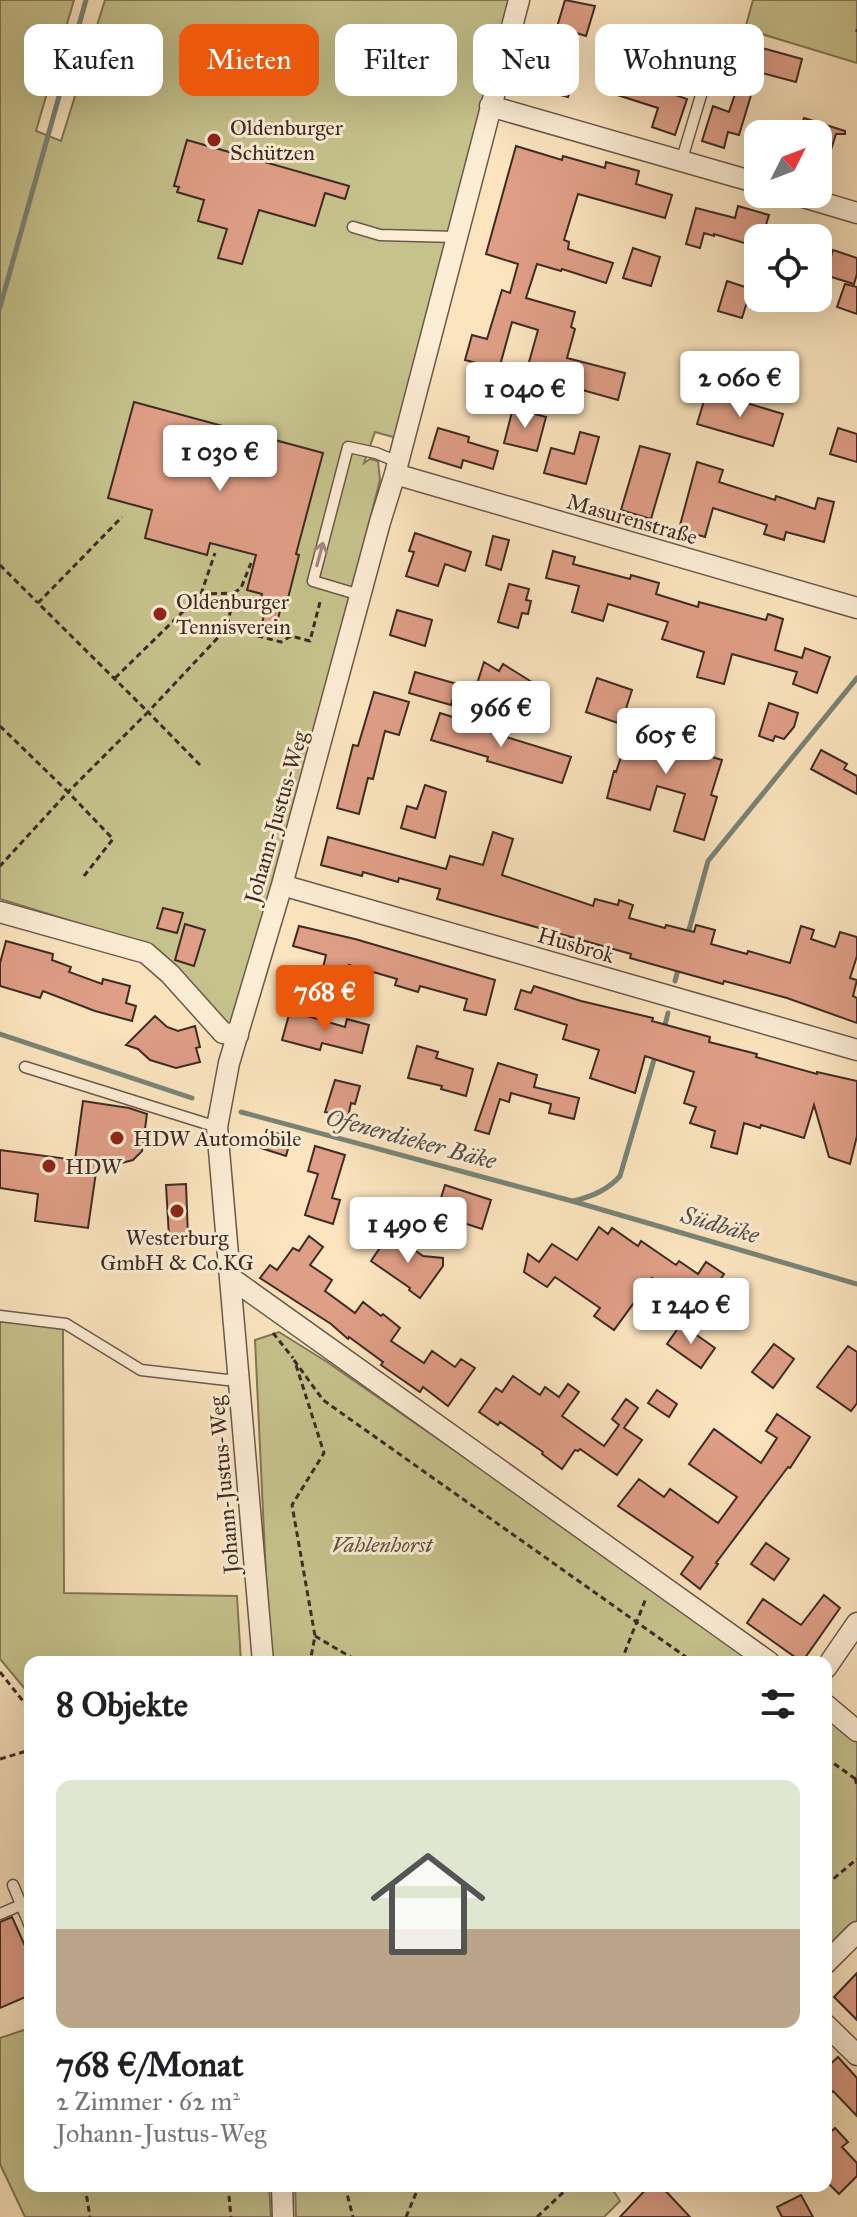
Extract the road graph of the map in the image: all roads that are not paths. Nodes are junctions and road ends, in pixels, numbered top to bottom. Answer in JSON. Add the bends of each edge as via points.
{"nodes":[{"id":1,"x":519,"y":0,"type":"edge"},
{"id":2,"x":701,"y":96,"type":"edge"},
{"id":3,"x":490,"y":106,"type":"junction"},
{"id":4,"x":681,"y":162,"type":"junction"},
{"id":5,"x":744,"y":179,"type":"edge"},
{"id":6,"x":832,"y":206,"type":"edge"},
{"id":7,"x":857,"y":213,"type":"edge"},
{"id":8,"x":353,"y":227,"type":"dead end"},
{"id":9,"x":456,"y":237,"type":"junction"},
{"id":10,"x":397,"y":468,"type":"junction"},
{"id":11,"x":360,"y":595,"type":"junction"},
{"id":12,"x":857,"y":608,"type":"edge"},
{"id":13,"x":282,"y":885,"type":"junction"},
{"id":14,"x":0,"y":912,"type":"edge"},
{"id":15,"x":238,"y":1035,"type":"junction"},
{"id":16,"x":857,"y":1050,"type":"edge"},
{"id":17,"x":25,"y":1067,"type":"dead end"},
{"id":18,"x":217,"y":1127,"type":"junction"},
{"id":19,"x":231,"y":1278,"type":"junction"},
{"id":20,"x":0,"y":1316,"type":"edge"},
{"id":21,"x":238,"y":1377,"type":"junction"},
{"id":22,"x":857,"y":1623,"type":"edge"},
{"id":23,"x":262,"y":1656,"type":"edge"},
{"id":24,"x":761,"y":1656,"type":"edge"},
{"id":25,"x":832,"y":1659,"type":"edge"},
{"id":26,"x":832,"y":1710,"type":"edge"},
{"id":27,"x":857,"y":1731,"type":"edge"},
{"id":28,"x":13,"y":1885,"type":"dead end"},
{"id":29,"x":21,"y":1905,"type":"junction"},
{"id":30,"x":24,"y":1912,"type":"edge"},
{"id":31,"x":0,"y":1914,"type":"edge"},
{"id":32,"x":857,"y":1932,"type":"edge"},
{"id":33,"x":832,"y":1957,"type":"edge"},
{"id":34,"x":832,"y":2031,"type":"edge"},
{"id":35,"x":857,"y":2055,"type":"edge"},
{"id":36,"x":282,"y":2192,"type":"edge"},
{"id":37,"x":283,"y":2217,"type":"edge"}],
"edges":[{"from":1,"to":3,"type":"street","name":"Johann-Justus-Weg"},
{"from":2,"to":4,"type":"lane"},
{"from":3,"to":4,"type":"street"},
{"from":3,"to":9,"type":"street","name":"Johann-Justus-Weg"},
{"from":4,"to":5,"type":"street"},
{"from":6,"to":7,"type":"street"},
{"from":8,"to":9,"type":"lane","via":[[380,235]]},
{"from":9,"to":10,"type":"street","name":"Johann-Justus-Weg"},
{"from":10,"to":11,"type":"street","name":"Johann-Justus-Weg"},
{"from":11,"to":10,"type":"lane","one_way":true,"via":[[313,581],[348,447],[376,453]]},
{"from":10,"to":12,"type":"street","name":"Masurenstraße"},
{"from":11,"to":13,"type":"street","name":"Johann-Justus-Weg"},
{"from":13,"to":15,"type":"street","name":"Johann-Justus-Weg"},
{"from":13,"to":16,"type":"street","name":"Husbrok"},
{"from":14,"to":15,"type":"street","via":[[146,953],[223,1033]]},
{"from":15,"to":18,"type":"street","name":"Johann-Justus-Weg"},
{"from":17,"to":18,"type":"lane"},
{"from":18,"to":19,"type":"street","name":"Johann-Justus-Weg"},
{"from":19,"to":21,"type":"street","name":"Johann-Justus-Weg"},
{"from":19,"to":24,"type":"street"},
{"from":20,"to":21,"type":"lane","via":[[66,1324],[141,1370]]},
{"from":21,"to":23,"type":"street","name":"Johann-Justus-Weg"},
{"from":22,"to":25,"type":"street"},
{"from":26,"to":27,"type":"street"},
{"from":28,"to":29,"type":"lane"},
{"from":29,"to":30,"type":"lane"},
{"from":29,"to":31,"type":"lane"},
{"from":32,"to":33,"type":"street"},
{"from":34,"to":35,"type":"street"},
{"from":36,"to":37,"type":"street"}]}
